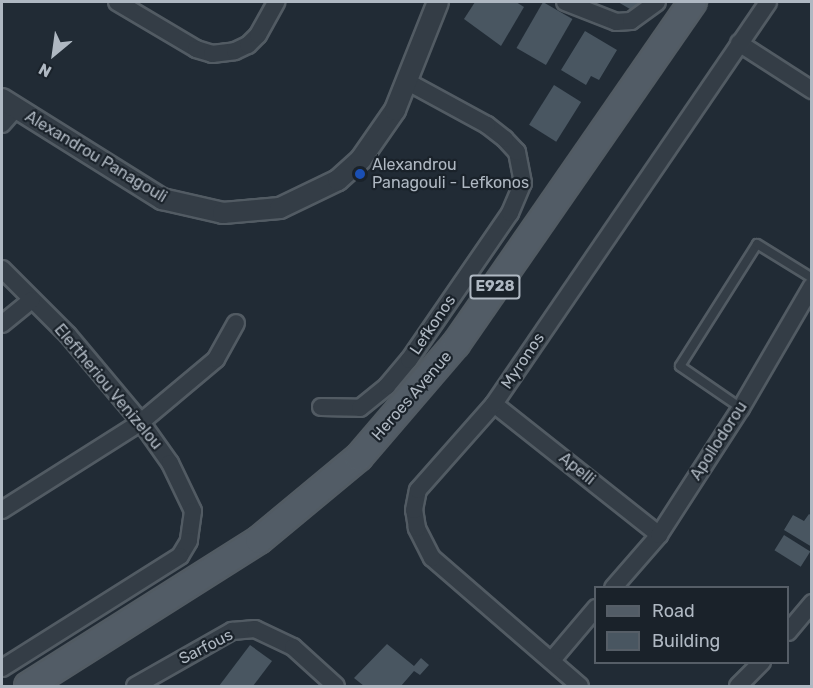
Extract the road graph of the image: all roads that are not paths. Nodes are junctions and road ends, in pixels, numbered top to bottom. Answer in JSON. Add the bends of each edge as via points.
{"nodes":[{"id":1,"x":117,"y":2,"type":"edge"},
{"id":2,"x":276,"y":2,"type":"edge"},
{"id":3,"x":438,"y":2,"type":"edge"},
{"id":4,"x":565,"y":2,"type":"edge"},
{"id":5,"x":657,"y":2,"type":"edge"},
{"id":6,"x":693,"y":2,"type":"edge"},
{"id":7,"x":768,"y":2,"type":"edge"},
{"id":8,"x":739,"y":43,"type":"junction"},
{"id":9,"x":408,"y":82,"type":"junction"},
{"id":10,"x":812,"y":90,"type":"edge"},
{"id":11,"x":8,"y":104,"type":"edge"},
{"id":12,"x":2,"y":124,"type":"edge"},
{"id":13,"x":2,"y":269,"type":"edge"},
{"id":14,"x":812,"y":278,"type":"edge"},
{"id":15,"x":812,"y":286,"type":"edge"},
{"id":16,"x":32,"y":300,"type":"junction"},
{"id":17,"x":236,"y":323,"type":"dead end"},
{"id":18,"x":2,"y":324,"type":"edge"},
{"id":19,"x":494,"y":404,"type":"junction"},
{"id":20,"x":321,"y":406,"type":"dead end"},
{"id":21,"x":741,"y":408,"type":"junction"},
{"id":22,"x":141,"y":422,"type":"junction"},
{"id":23,"x":2,"y":510,"type":"edge"},
{"id":24,"x":659,"y":535,"type":"junction"},
{"id":25,"x":616,"y":586,"type":"edge"},
{"id":26,"x":594,"y":610,"type":"edge"},
{"id":27,"x":809,"y":610,"type":"edge"},
{"id":28,"x":789,"y":631,"type":"edge"},
{"id":29,"x":552,"y":660,"type":"junction"},
{"id":30,"x":761,"y":664,"type":"edge"},
{"id":31,"x":2,"y":668,"type":"edge"},
{"id":32,"x":28,"y":687,"type":"edge"},
{"id":33,"x":135,"y":687,"type":"edge"},
{"id":34,"x":336,"y":687,"type":"edge"},
{"id":35,"x":580,"y":687,"type":"edge"},
{"id":36,"x":738,"y":687,"type":"edge"}],
"edges":[{"from":1,"to":2,"type":"street","via":[[196,49],[218,54],[248,45]]},
{"from":3,"to":9,"type":"street","name":"Alexandrou Panagouli"},
{"from":4,"to":5,"type":"street","via":[[616,22],[631,21]]},
{"from":6,"to":32,"type":"main road","name":"Heroes Avenue","number":"E928","via":[[456,344],[359,457],[259,540]]},
{"from":7,"to":8,"type":"street","name":"Myronos"},
{"from":8,"to":10,"type":"street"},
{"from":8,"to":19,"type":"street","name":"Myronos"},
{"from":9,"to":11,"type":"street","name":"Alexandrou Panagouli","via":[[383,129],[338,180],[280,208],[253,213],[191,209],[162,199]]},
{"from":9,"to":20,"type":"street","name":"Lefkonos","via":[[488,125],[516,152],[523,183],[510,213],[387,386],[360,408]]},
{"from":11,"to":12,"type":"street"},
{"from":13,"to":16,"type":"street","name":"Eleftheriou Venizelou"},
{"from":14,"to":21,"type":"lane","via":[[757,244],[680,366]]},
{"from":15,"to":21,"type":"street","name":"Apollodorou"},
{"from":16,"to":18,"type":"street"},
{"from":16,"to":22,"type":"street","name":"Eleftheriou Venizelou","via":[[68,335]]},
{"from":17,"to":22,"type":"street","via":[[216,359]]},
{"from":19,"to":24,"type":"street","name":"Apelli"},
{"from":19,"to":29,"type":"street","name":"Myronos","via":[[418,490],[414,510],[417,528],[432,558]]},
{"from":21,"to":24,"type":"street","name":"Apollodorou"},
{"from":22,"to":23,"type":"street"},
{"from":22,"to":31,"type":"street","name":"Eleftheriou Venizelou","via":[[191,498],[189,541],[180,556]]},
{"from":24,"to":25,"type":"street","name":"Apollodorou"},
{"from":26,"to":29,"type":"street"},
{"from":27,"to":28,"type":"street"},
{"from":29,"to":35,"type":"street","name":"Myronos"},
{"from":30,"to":36,"type":"street"},
{"from":33,"to":34,"type":"street","name":"Sarfous","via":[[222,636],[255,629],[293,647]]}]}
